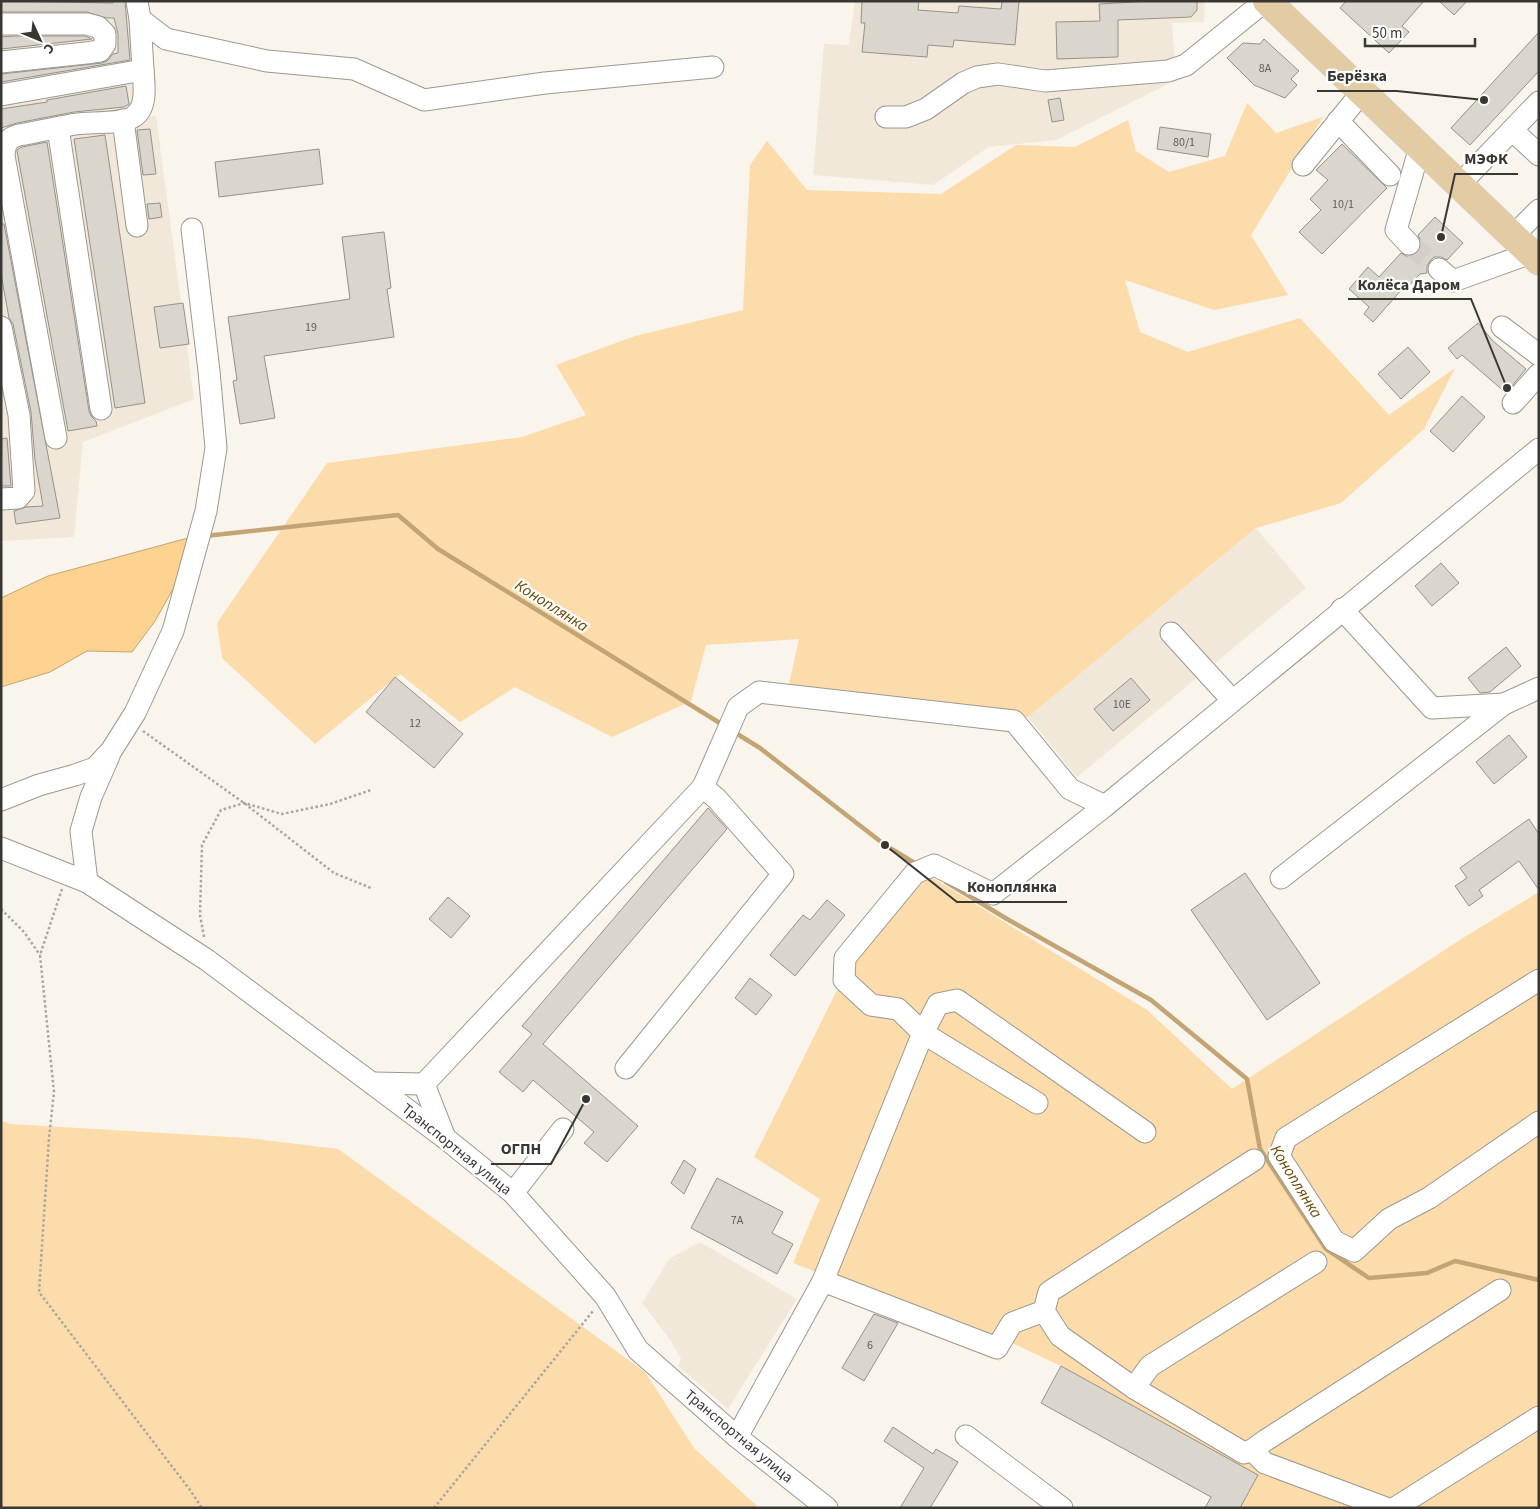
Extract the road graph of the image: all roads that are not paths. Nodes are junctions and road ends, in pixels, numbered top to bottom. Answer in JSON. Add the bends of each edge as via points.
{"nodes":[{"id":1,"x":1266,"y":1,"type":"edge"},
{"id":2,"x":138,"y":10,"type":"edge"},
{"id":3,"x":1,"y":24,"type":"edge"},
{"id":4,"x":1,"y":62,"type":"edge"},
{"id":5,"x":714,"y":67,"type":"dead end"},
{"id":6,"x":143,"y":70,"type":"junction"},
{"id":7,"x":1362,"y":92,"type":"junction"},
{"id":8,"x":1,"y":95,"type":"edge"},
{"id":9,"x":1539,"y":102,"type":"edge"},
{"id":10,"x":886,"y":117,"type":"dead end"},
{"id":11,"x":123,"y":120,"type":"junction"},
{"id":12,"x":1338,"y":121,"type":"junction"},
{"id":13,"x":58,"y":128,"type":"junction"},
{"id":14,"x":1512,"y":130,"type":"junction"},
{"id":15,"x":1420,"y":147,"type":"junction"},
{"id":16,"x":1539,"y":155,"type":"edge"},
{"id":17,"x":1303,"y":165,"type":"dead end"},
{"id":18,"x":1390,"y":175,"type":"dead end"},
{"id":19,"x":1459,"y":184,"type":"junction"},
{"id":20,"x":1539,"y":210,"type":"edge"},
{"id":21,"x":137,"y":226,"type":"dead end"},
{"id":22,"x":192,"y":229,"type":"dead end"},
{"id":23,"x":1409,"y":244,"type":"tunnel mouth"},
{"id":24,"x":1528,"y":250,"type":"edge"},
{"id":25,"x":1439,"y":269,"type":"tunnel mouth"},
{"id":26,"x":1,"y":327,"type":"edge"},
{"id":27,"x":1502,"y":327,"type":"dead end"},
{"id":28,"x":1539,"y":355,"type":"edge"},
{"id":29,"x":1539,"y":374,"type":"edge"},
{"id":30,"x":1513,"y":403,"type":"dead end"},
{"id":31,"x":101,"y":409,"type":"dead end"},
{"id":32,"x":56,"y":438,"type":"dead end"},
{"id":33,"x":1539,"y":449,"type":"edge"},
{"id":34,"x":1,"y":500,"type":"edge"},
{"id":35,"x":1342,"y":609,"type":"junction"},
{"id":36,"x":1172,"y":633,"type":"dead end"},
{"id":37,"x":1539,"y":688,"type":"edge"},
{"id":38,"x":1232,"y":700,"type":"junction"},
{"id":39,"x":1504,"y":704,"type":"junction"},
{"id":40,"x":112,"y":751,"type":"junction"},
{"id":41,"x":703,"y":787,"type":"junction"},
{"id":42,"x":1,"y":800,"type":"edge"},
{"id":43,"x":1105,"y":806,"type":"junction"},
{"id":44,"x":1,"y":848,"type":"edge"},
{"id":45,"x":1282,"y":878,"type":"dead end"},
{"id":46,"x":87,"y":882,"type":"junction"},
{"id":47,"x":1539,"y":980,"type":"edge"},
{"id":48,"x":923,"y":1033,"type":"junction"},
{"id":49,"x":626,"y":1068,"type":"dead end"},
{"id":50,"x":373,"y":1083,"type":"junction"},
{"id":51,"x":424,"y":1084,"type":"junction"},
{"id":52,"x":1037,"y":1103,"type":"dead end"},
{"id":53,"x":1539,"y":1122,"type":"edge"},
{"id":54,"x":563,"y":1129,"type":"dead end"},
{"id":55,"x":1144,"y":1132,"type":"dead end"},
{"id":56,"x":445,"y":1138,"type":"junction"},
{"id":57,"x":1254,"y":1160,"type":"dead end"},
{"id":58,"x":513,"y":1193,"type":"junction"},
{"id":59,"x":1316,"y":1262,"type":"dead end"},
{"id":60,"x":823,"y":1281,"type":"junction"},
{"id":61,"x":1500,"y":1290,"type":"dead end"},
{"id":62,"x":1044,"y":1311,"type":"junction"},
{"id":63,"x":1134,"y":1388,"type":"junction"},
{"id":64,"x":1539,"y":1417,"type":"edge"},
{"id":65,"x":966,"y":1436,"type":"dead end"},
{"id":66,"x":737,"y":1437,"type":"junction"},
{"id":67,"x":1252,"y":1450,"type":"junction"},
{"id":68,"x":827,"y":1508,"type":"edge"},
{"id":69,"x":1062,"y":1508,"type":"edge"},
{"id":70,"x":1386,"y":1508,"type":"edge"},
{"id":71,"x":1395,"y":1508,"type":"edge"}],
"edges":[{"from":1,"to":7,"type":"main road"},
{"from":1,"to":10,"type":"street","via":[[1186,65],[1168,71],[1046,81],[998,74],[977,77],[926,109],[906,116]]},
{"from":2,"to":5,"type":"street","via":[[166,39],[267,61],[354,69],[424,100]]},
{"from":2,"to":6,"type":"street"},
{"from":3,"to":4,"type":"street","via":[[87,24],[98,27],[105,34],[106,44],[100,50],[86,53]]},
{"from":6,"to":8,"type":"street"},
{"from":6,"to":11,"type":"street","via":[[141,107],[133,117]]},
{"from":7,"to":12,"type":"street"},
{"from":7,"to":15,"type":"main road"},
{"from":9,"to":14,"type":"street"},
{"from":11,"to":13,"type":"street"},
{"from":11,"to":21,"type":"street"},
{"from":12,"to":17,"type":"street"},
{"from":12,"to":18,"type":"street"},
{"from":13,"to":31,"type":"street"},
{"from":13,"to":32,"type":"street","via":[[11,137],[4,156]]},
{"from":14,"to":16,"type":"street"},
{"from":14,"to":19,"type":"street"},
{"from":15,"to":19,"type":"main road"},
{"from":15,"to":23,"type":"street","via":[[1396,230]]},
{"from":19,"to":24,"type":"main road"},
{"from":20,"to":24,"type":"street"},
{"from":22,"to":40,"type":"street","via":[[216,448],[206,511],[173,632],[130,722]]},
{"from":24,"to":25,"type":"street","via":[[1454,281]]},
{"from":26,"to":34,"type":"street","via":[[19,414],[24,491],[18,498]]},
{"from":27,"to":28,"type":"street"},
{"from":29,"to":30,"type":"street"},
{"from":33,"to":35,"type":"street"},
{"from":35,"to":38,"type":"street"},
{"from":35,"to":39,"type":"street","via":[[1432,708]]},
{"from":36,"to":38,"type":"street"},
{"from":37,"to":39,"type":"street"},
{"from":38,"to":43,"type":"street"},
{"from":39,"to":45,"type":"street"},
{"from":40,"to":42,"type":"street","via":[[95,768]]},
{"from":40,"to":46,"type":"street","via":[[91,797],[81,831]]},
{"from":41,"to":43,"type":"street","via":[[738,707],[759,692],[1014,720],[1070,789]]},
{"from":41,"to":49,"type":"street","via":[[783,874]]},
{"from":41,"to":51,"type":"street"},
{"from":43,"to":48,"type":"street","via":[[993,894],[934,865],[915,873],[845,958],[844,980],[871,1005],[898,1009]]},
{"from":44,"to":46,"type":"street","name":"Транспортная улица"},
{"from":46,"to":50,"type":"street","name":"Транспортная улица","via":[[207,960]]},
{"from":47,"to":53,"type":"street","via":[[1286,1138],[1279,1156],[1334,1241],[1354,1251],[1389,1219],[1429,1198]]},
{"from":48,"to":52,"type":"street"},
{"from":48,"to":55,"type":"street","via":[[938,1004],[957,1000]]},
{"from":48,"to":60,"type":"street"},
{"from":50,"to":51,"type":"street"},
{"from":50,"to":56,"type":"street","name":"Транспортная улица"},
{"from":51,"to":56,"type":"street"},
{"from":54,"to":58,"type":"street"},
{"from":56,"to":58,"type":"street","name":"Транспортная улица"},
{"from":57,"to":62,"type":"street","via":[[1049,1292]]},
{"from":58,"to":66,"type":"street","name":"Транспортная улица","via":[[606,1296],[638,1350]]},
{"from":59,"to":63,"type":"street","via":[[1150,1366]]},
{"from":60,"to":62,"type":"street","via":[[997,1348],[1012,1323]]},
{"from":60,"to":66,"type":"street"},
{"from":61,"to":67,"type":"street"},
{"from":62,"to":63,"type":"street","via":[[1060,1336]]},
{"from":63,"to":67,"type":"street","via":[[1244,1453]]},
{"from":64,"to":71,"type":"street"},
{"from":65,"to":69,"type":"street"},
{"from":66,"to":68,"type":"street","name":"Транспортная улица"},
{"from":67,"to":70,"type":"street","via":[[1265,1463]]}]}
